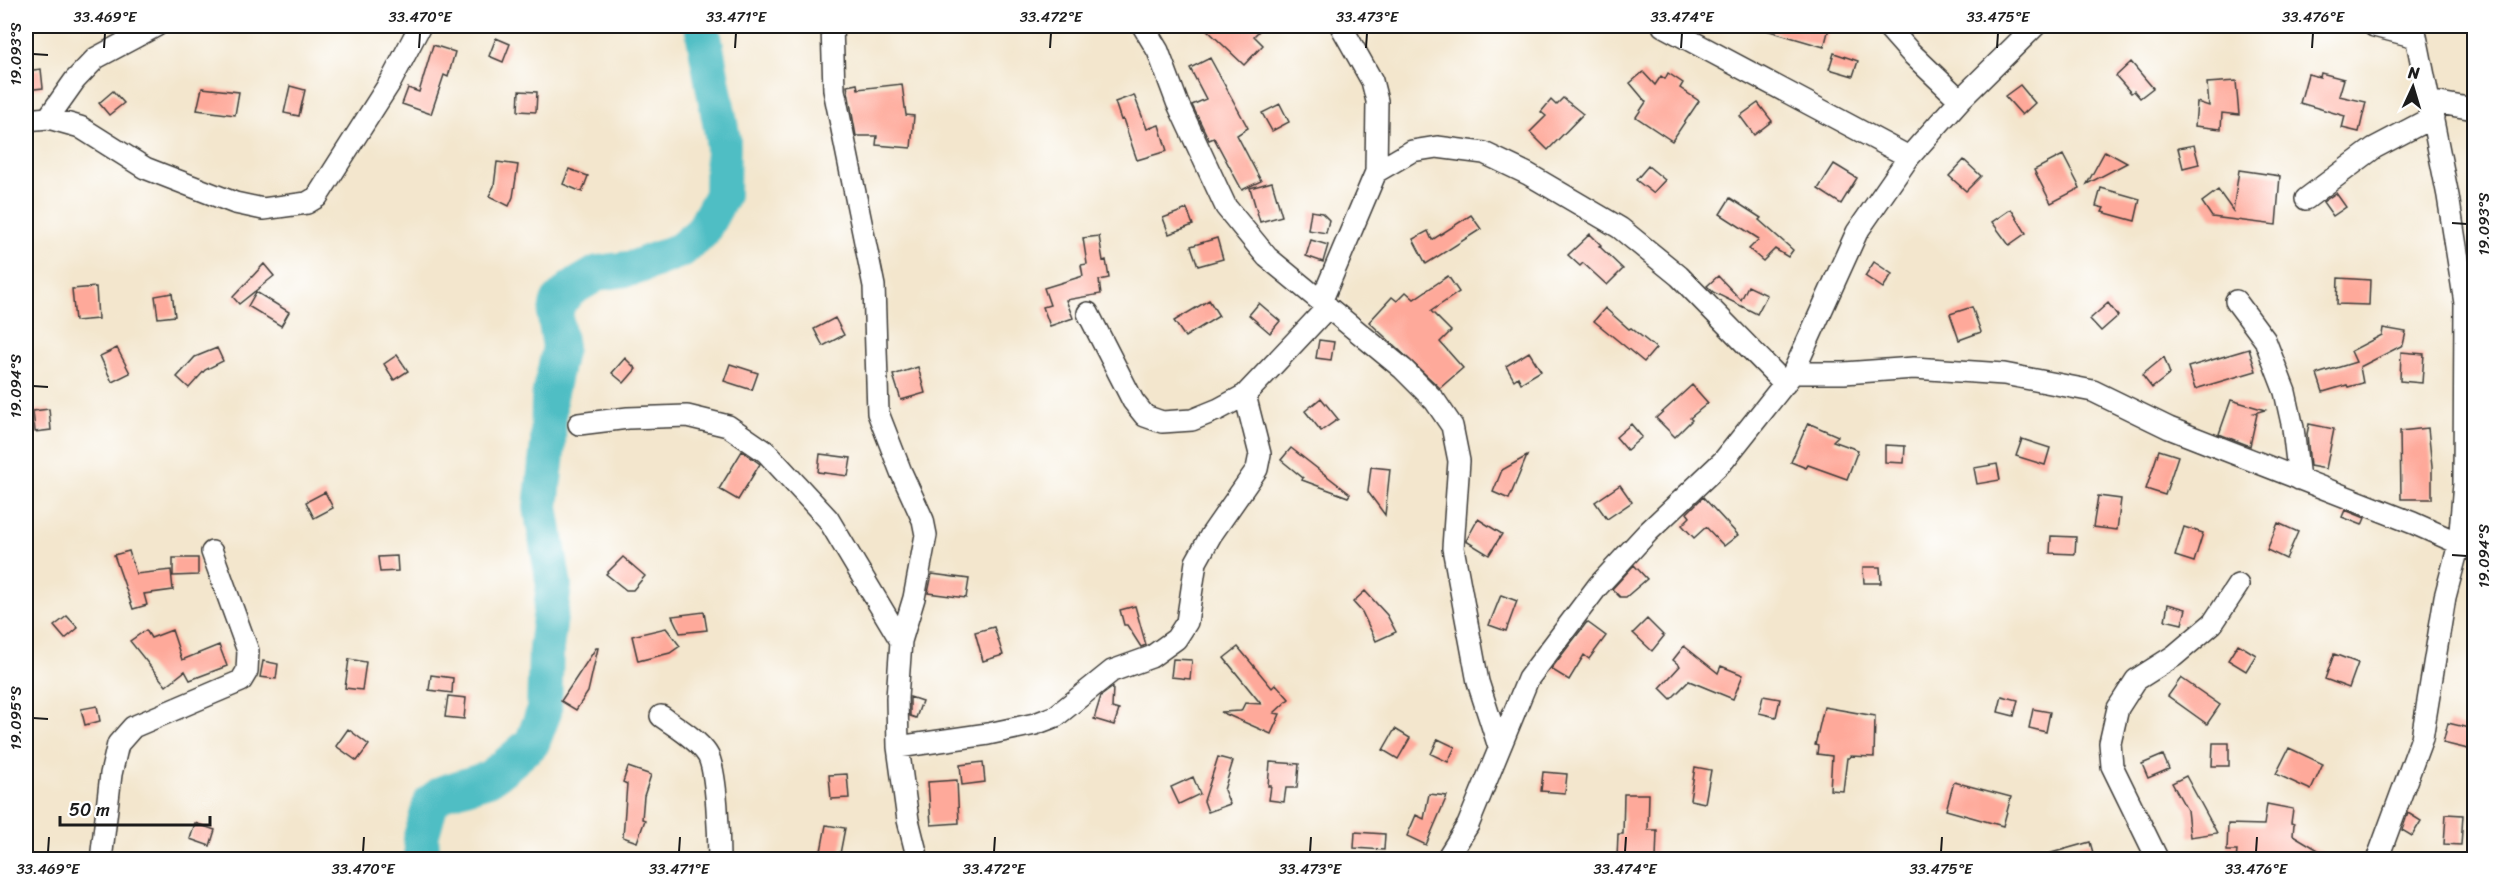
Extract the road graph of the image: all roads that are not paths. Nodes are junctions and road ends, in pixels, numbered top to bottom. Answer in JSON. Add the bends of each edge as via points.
{"nodes":[{"id":1,"x":156,"y":26,"type":"edge"},
{"id":2,"x":420,"y":26,"type":"edge"},
{"id":3,"x":832,"y":26,"type":"edge"},
{"id":4,"x":1143,"y":26,"type":"edge"},
{"id":5,"x":1341,"y":26,"type":"edge"},
{"id":6,"x":1663,"y":26,"type":"edge"},
{"id":7,"x":1887,"y":26,"type":"edge"},
{"id":8,"x":2035,"y":26,"type":"edge"},
{"id":9,"x":2374,"y":26,"type":"edge"},
{"id":10,"x":2415,"y":31,"type":"edge"},
{"id":11,"x":1960,"y":100,"type":"junction"},
{"id":12,"x":2430,"y":109,"type":"junction"},
{"id":13,"x":2475,"y":109,"type":"edge"},
{"id":14,"x":48,"y":118,"type":"junction"},
{"id":15,"x":26,"y":120,"type":"edge"},
{"id":16,"x":1908,"y":157,"type":"junction"},
{"id":17,"x":1376,"y":172,"type":"junction"},
{"id":18,"x":2306,"y":199,"type":"dead end"},
{"id":19,"x":2236,"y":301,"type":"dead end"},
{"id":20,"x":1324,"y":305,"type":"junction"},
{"id":21,"x":1088,"y":313,"type":"dead end"},
{"id":22,"x":1789,"y":378,"type":"junction"},
{"id":23,"x":1245,"y":395,"type":"junction"},
{"id":24,"x":579,"y":424,"type":"dead end"},
{"id":25,"x":2299,"y":479,"type":"junction"},
{"id":26,"x":2467,"y":547,"type":"edge"},
{"id":27,"x":212,"y":552,"type":"dead end"},
{"id":28,"x":2238,"y":585,"type":"dead end"},
{"id":29,"x":901,"y":641,"type":"junction"},
{"id":30,"x":661,"y":716,"type":"dead end"},
{"id":31,"x":898,"y":747,"type":"junction"},
{"id":32,"x":1499,"y":747,"type":"junction"},
{"id":33,"x":101,"y":860,"type":"edge"},
{"id":34,"x":719,"y":860,"type":"edge"},
{"id":35,"x":918,"y":860,"type":"edge"},
{"id":36,"x":1446,"y":860,"type":"edge"},
{"id":37,"x":2158,"y":860,"type":"edge"},
{"id":38,"x":2377,"y":860,"type":"edge"}],
"edges":[{"from":1,"to":14,"type":"street","via":[[96,58]]},
{"from":2,"to":14,"type":"street","via":[[391,81],[317,197],[308,203],[263,209],[235,203],[146,168],[80,127]]},
{"from":3,"to":29,"type":"street","via":[[834,90],[874,286],[878,413],[926,535]]},
{"from":4,"to":20,"type":"street","via":[[1158,51],[1226,207],[1267,257]]},
{"from":5,"to":17,"type":"street","via":[[1372,81],[1377,101]]},
{"from":6,"to":16,"type":"street"},
{"from":7,"to":11,"type":"street"},
{"from":8,"to":11,"type":"street"},
{"from":9,"to":10,"type":"street"},
{"from":10,"to":12,"type":"street"},
{"from":11,"to":16,"type":"street"},
{"from":12,"to":13,"type":"street"},
{"from":12,"to":18,"type":"street"},
{"from":12,"to":26,"type":"street","via":[[2465,303]]},
{"from":14,"to":15,"type":"street"},
{"from":16,"to":22,"type":"street","via":[[1857,232]]},
{"from":17,"to":20,"type":"street"},
{"from":17,"to":22,"type":"street","via":[[1412,151],[1437,147],[1484,153],[1528,174],[1620,228],[1679,276]]},
{"from":19,"to":25,"type":"street","via":[[2265,340],[2284,392]]},
{"from":20,"to":23,"type":"street"},
{"from":20,"to":32,"type":"street","via":[[1403,369],[1435,400],[1452,426],[1459,461],[1453,548],[1478,682]]},
{"from":21,"to":23,"type":"street","via":[[1133,401],[1145,416],[1162,422],[1192,420]]},
{"from":22,"to":25,"type":"street","via":[[1914,368],[2004,374],[2093,392],[2169,428]]},
{"from":22,"to":32,"type":"street","via":[[1724,460],[1598,586],[1528,679]]},
{"from":23,"to":31,"type":"street","via":[[1260,454],[1257,469],[1196,562],[1187,622],[1176,639],[1151,657],[1112,671],[1056,716],[988,734]]},
{"from":24,"to":29,"type":"street","via":[[687,416],[728,426],[766,452],[828,519]]},
{"from":25,"to":26,"type":"street"},
{"from":26,"to":38,"type":"street","via":[[2445,597],[2422,738]]},
{"from":27,"to":33,"type":"street","via":[[248,651],[247,671],[241,681],[133,727],[118,744]]},
{"from":28,"to":37,"type":"street","via":[[2213,623],[2174,656],[2136,680],[2118,708],[2110,743],[2112,766]]},
{"from":29,"to":31,"type":"street"},
{"from":30,"to":34,"type":"street","via":[[710,759]]},
{"from":31,"to":35,"type":"street"},
{"from":32,"to":36,"type":"street","via":[[1468,825]]}]}
